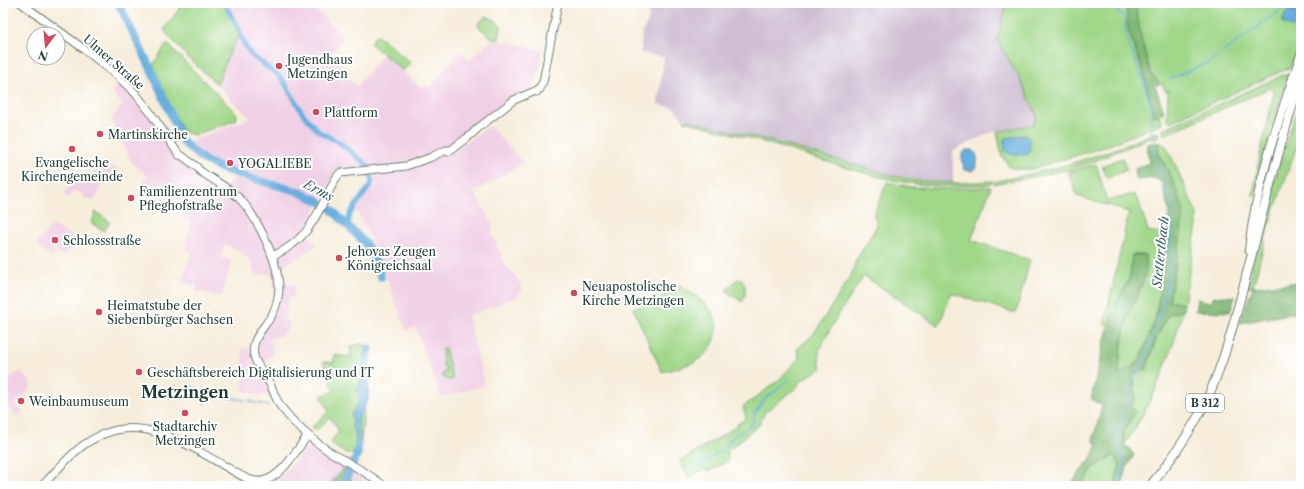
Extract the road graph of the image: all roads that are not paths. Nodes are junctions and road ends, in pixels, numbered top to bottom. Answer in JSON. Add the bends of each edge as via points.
{"nodes":[{"id":1,"x":22,"y":3,"type":"edge"},
{"id":2,"x":558,"y":3,"type":"edge"},
{"id":3,"x":1301,"y":56,"type":"edge"},
{"id":4,"x":1297,"y":78,"type":"edge"},
{"id":5,"x":272,"y":256,"type":"junction"},
{"id":6,"x":308,"y":435,"type":"junction"},
{"id":7,"x":42,"y":486,"type":"edge"},
{"id":8,"x":384,"y":486,"type":"edge"},
{"id":9,"x":1150,"y":486,"type":"edge"}],
"edges":[{"from":1,"to":5,"type":"main road","name":"Ulmer Straße","via":[[80,46],[136,94],[177,152],[234,194],[251,213]]},
{"from":2,"to":5,"type":"main road","via":[[543,82],[535,95],[516,104],[450,150],[406,166],[369,172],[340,173],[301,238]]},
{"from":3,"to":4,"type":"highway","number":"B 312"},
{"from":4,"to":9,"type":"highway","number":"B 312","via":[[1276,129],[1260,187],[1247,273],[1230,340],[1207,398],[1192,426],[1173,457]]},
{"from":5,"to":6,"type":"main road","name":"Ulmer Straße","via":[[279,283],[278,297],[272,314],[259,333],[253,348],[256,360],[280,405]]},
{"from":6,"to":7,"type":"main road","via":[[281,470],[270,478],[258,481],[163,433],[136,428],[121,429],[101,435],[77,451]]},
{"from":6,"to":8,"type":"main road","via":[[328,451]]}]}
